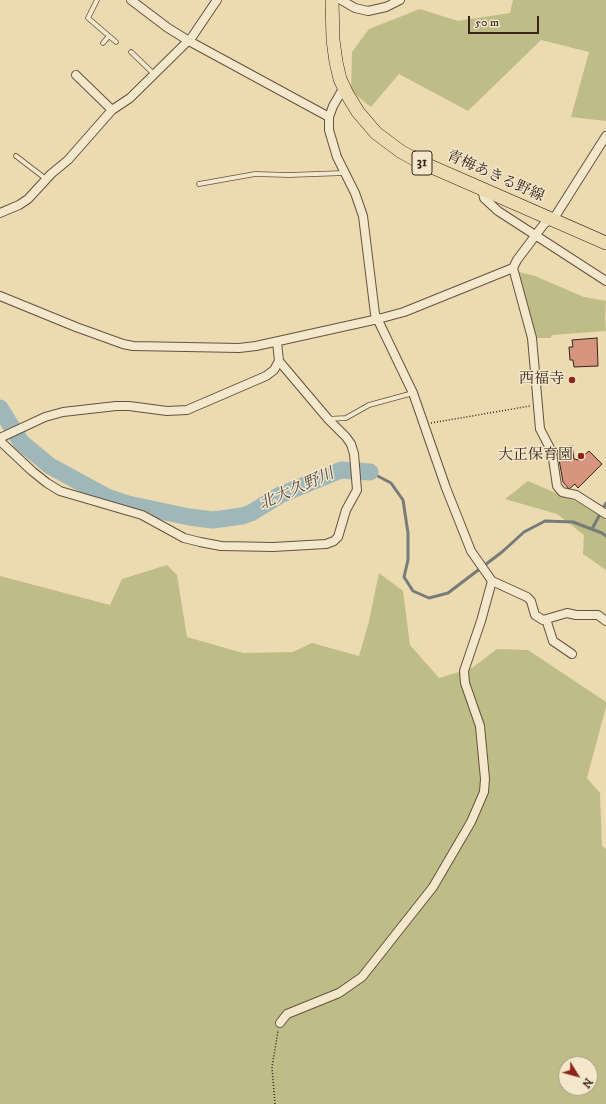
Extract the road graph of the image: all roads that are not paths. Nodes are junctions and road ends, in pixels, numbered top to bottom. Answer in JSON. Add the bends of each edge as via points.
{"nodes":[{"id":1,"x":97,"y":0,"type":"edge"},
{"id":2,"x":131,"y":0,"type":"edge"},
{"id":3,"x":217,"y":0,"type":"edge"},
{"id":4,"x":332,"y":0,"type":"edge"},
{"id":5,"x":341,"y":0,"type":"edge"},
{"id":6,"x":400,"y":0,"type":"edge"},
{"id":7,"x":109,"y":36,"type":"junction"},
{"id":8,"x":189,"y":41,"type":"junction"},
{"id":9,"x":116,"y":42,"type":"dead end"},
{"id":10,"x":103,"y":43,"type":"dead end"},
{"id":11,"x":131,"y":52,"type":"dead end"},
{"id":12,"x":76,"y":75,"type":"dead end"},
{"id":13,"x":154,"y":75,"type":"junction"},
{"id":14,"x":344,"y":88,"type":"junction"},
{"id":15,"x":112,"y":110,"type":"junction"},
{"id":16,"x":329,"y":117,"type":"junction"},
{"id":17,"x":606,"y":136,"type":"edge"},
{"id":18,"x":16,"y":156,"type":"dead end"},
{"id":19,"x":345,"y":172,"type":"junction"},
{"id":20,"x":46,"y":179,"type":"junction"},
{"id":21,"x":199,"y":184,"type":"dead end"},
{"id":22,"x":482,"y":189,"type":"junction"},
{"id":23,"x":0,"y":212,"type":"edge"},
{"id":24,"x":551,"y":219,"type":"junction"},
{"id":25,"x":535,"y":236,"type":"junction"},
{"id":26,"x":606,"y":243,"type":"edge"},
{"id":27,"x":513,"y":268,"type":"junction"},
{"id":28,"x":606,"y":281,"type":"edge"},
{"id":29,"x":0,"y":296,"type":"edge"},
{"id":30,"x":378,"y":319,"type":"junction"},
{"id":31,"x":278,"y":342,"type":"junction"},
{"id":32,"x":279,"y":361,"type":"junction"},
{"id":33,"x":413,"y":393,"type":"junction"},
{"id":34,"x":328,"y":419,"type":"junction"},
{"id":35,"x":1,"y":438,"type":"edge"},
{"id":36,"x":606,"y":514,"type":"edge"},
{"id":37,"x":492,"y":581,"type":"junction"},
{"id":38,"x":546,"y":619,"type":"junction"},
{"id":39,"x":606,"y":621,"type":"edge"},
{"id":40,"x":572,"y":654,"type":"dead end"},
{"id":41,"x":280,"y":1022,"type":"road end"}],
"edges":[{"from":1,"to":7,"type":"lane","via":[[88,18]]},
{"from":2,"to":8,"type":"street"},
{"from":3,"to":8,"type":"street"},
{"from":4,"to":14,"type":"main road","name":"青梅あきる野線","number":"31","via":[[334,52]]},
{"from":5,"to":6,"type":"street","via":[[355,8],[368,11],[386,7]]},
{"from":7,"to":9,"type":"lane"},
{"from":7,"to":10,"type":"lane"},
{"from":8,"to":13,"type":"street"},
{"from":8,"to":16,"type":"street"},
{"from":11,"to":13,"type":"lane"},
{"from":12,"to":15,"type":"street"},
{"from":13,"to":15,"type":"street","via":[[130,98]]},
{"from":14,"to":16,"type":"street"},
{"from":14,"to":22,"type":"main road","name":"青梅あきる野線","number":"31","via":[[363,119],[385,141],[416,160]]},
{"from":15,"to":20,"type":"street","via":[[68,160]]},
{"from":16,"to":19,"type":"street","via":[[329,130],[337,157]]},
{"from":17,"to":24,"type":"street","via":[[556,216]]},
{"from":18,"to":20,"type":"lane"},
{"from":19,"to":21,"type":"lane","via":[[255,174]]},
{"from":19,"to":30,"type":"street","via":[[363,216],[375,314]]},
{"from":20,"to":23,"type":"street","via":[[28,199]]},
{"from":22,"to":24,"type":"main road","name":"青梅あきる野線","number":"31"},
{"from":22,"to":25,"type":"street","via":[[489,204]]},
{"from":24,"to":25,"type":"street"},
{"from":24,"to":26,"type":"main road","name":"青梅あきる野線","number":"31"},
{"from":25,"to":27,"type":"street"},
{"from":25,"to":28,"type":"street"},
{"from":27,"to":30,"type":"street","via":[[404,312]]},
{"from":27,"to":36,"type":"street","via":[[532,338],[540,429],[552,452],[557,486],[562,492],[576,495]]},
{"from":29,"to":31,"type":"street","via":[[76,327],[133,346],[238,348]]},
{"from":30,"to":31,"type":"street"},
{"from":30,"to":33,"type":"street"},
{"from":31,"to":32,"type":"street"},
{"from":32,"to":34,"type":"street"},
{"from":32,"to":35,"type":"street","via":[[274,370],[266,376],[187,410],[167,411],[116,406],[64,412],[45,417]]},
{"from":33,"to":34,"type":"lane","via":[[369,405],[346,418]]},
{"from":33,"to":37,"type":"street","via":[[471,551]]},
{"from":34,"to":35,"type":"street","via":[[351,444],[357,490],[346,510],[338,537],[334,541],[317,546],[221,546],[184,538],[142,515],[60,491],[32,471]]},
{"from":37,"to":38,"type":"street","via":[[527,597],[532,601],[536,615],[543,620]]},
{"from":37,"to":41,"type":"street","via":[[464,671],[465,683],[480,726],[485,779],[484,792],[471,822],[433,886],[362,978],[339,993],[287,1014]]},
{"from":38,"to":39,"type":"street","via":[[567,613],[576,616],[598,615]]},
{"from":38,"to":40,"type":"street","via":[[553,641]]}]}
